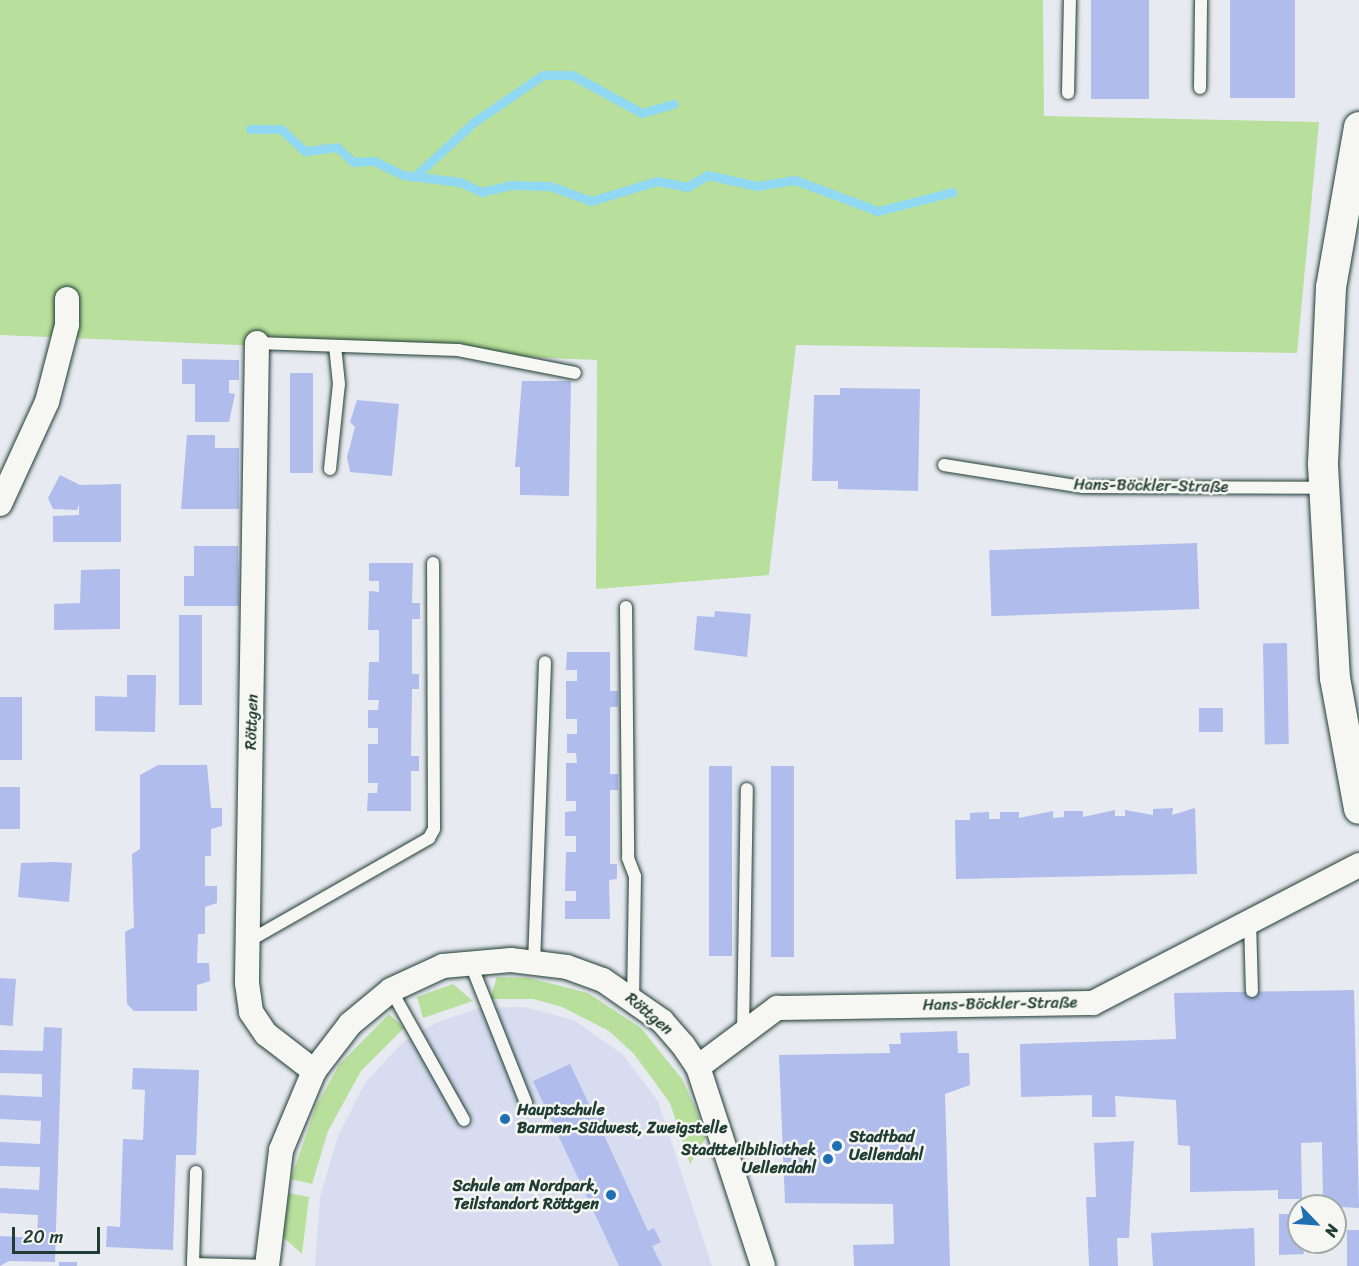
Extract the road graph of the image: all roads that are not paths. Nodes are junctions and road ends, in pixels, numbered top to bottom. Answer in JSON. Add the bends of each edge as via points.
{"nodes":[{"id":1,"x":1070,"y":0,"type":"edge"},
{"id":2,"x":1201,"y":0,"type":"edge"},
{"id":3,"x":1200,"y":88,"type":"dead end"},
{"id":4,"x":1068,"y":93,"type":"dead end"},
{"id":5,"x":1359,"y":127,"type":"edge"},
{"id":6,"x":67,"y":299,"type":"dead end"},
{"id":7,"x":257,"y":343,"type":"joint"},
{"id":8,"x":335,"y":347,"type":"junction"},
{"id":9,"x":574,"y":373,"type":"dead end"},
{"id":10,"x":944,"y":465,"type":"dead end"},
{"id":11,"x":330,"y":470,"type":"dead end"},
{"id":12,"x":1324,"y":488,"type":"junction"},
{"id":13,"x":0,"y":504,"type":"edge"},
{"id":14,"x":433,"y":564,"type":"dead end"},
{"id":15,"x":626,"y":608,"type":"dead end"},
{"id":16,"x":545,"y":662,"type":"dead end"},
{"id":17,"x":747,"y":789,"type":"dead end"},
{"id":18,"x":1359,"y":809,"type":"edge"},
{"id":19,"x":1359,"y":865,"type":"edge"},
{"id":20,"x":1250,"y":921,"type":"junction"},
{"id":21,"x":247,"y":942,"type":"junction"},
{"id":22,"x":470,"y":960,"type":"junction"},
{"id":23,"x":534,"y":963,"type":"junction"},
{"id":24,"x":391,"y":990,"type":"junction"},
{"id":25,"x":1252,"y":991,"type":"dead end"},
{"id":26,"x":633,"y":998,"type":"junction"},
{"id":27,"x":743,"y":1035,"type":"junction"},
{"id":28,"x":698,"y":1067,"type":"junction"},
{"id":29,"x":314,"y":1071,"type":"junction"},
{"id":30,"x":526,"y":1103,"type":"dead end"},
{"id":31,"x":465,"y":1120,"type":"dead end"},
{"id":32,"x":196,"y":1172,"type":"dead end"},
{"id":33,"x":268,"y":1266,"type":"edge"},
{"id":34,"x":763,"y":1266,"type":"edge"}],
"edges":[{"from":1,"to":4,"type":"lane"},
{"from":2,"to":3,"type":"lane"},
{"from":5,"to":12,"type":"street","via":[[1331,286]]},
{"from":6,"to":13,"type":"street","via":[[67,325],[47,402]]},
{"from":7,"to":8,"type":"lane"},
{"from":7,"to":21,"type":"street","name":"Röttgen"},
{"from":8,"to":9,"type":"lane","via":[[458,350]]},
{"from":8,"to":11,"type":"lane","via":[[339,384]]},
{"from":10,"to":12,"type":"lane","name":"Hans-Böckler-Straße","via":[[1083,487]]},
{"from":12,"to":18,"type":"street","via":[[1335,678]]},
{"from":14,"to":21,"type":"lane","via":[[434,829],[429,838]]},
{"from":15,"to":26,"type":"lane","via":[[628,858],[635,876]]},
{"from":16,"to":23,"type":"lane"},
{"from":17,"to":27,"type":"lane"},
{"from":19,"to":20,"type":"street","name":"Hans-Böckler-Straße"},
{"from":20,"to":25,"type":"lane"},
{"from":20,"to":27,"type":"street","name":"Hans-Böckler-Straße","via":[[1093,1003],[777,1008]]},
{"from":21,"to":29,"type":"street","name":"Röttgen","via":[[251,1012],[280,1049]]},
{"from":22,"to":23,"type":"street","name":"Röttgen"},
{"from":22,"to":24,"type":"street","name":"Röttgen"},
{"from":22,"to":30,"type":"lane"},
{"from":23,"to":26,"type":"street","name":"Röttgen","via":[[603,980]]},
{"from":24,"to":29,"type":"street","name":"Röttgen","via":[[350,1024]]},
{"from":24,"to":31,"type":"lane"},
{"from":26,"to":28,"type":"street","name":"Röttgen","via":[[662,1021]]},
{"from":27,"to":28,"type":"street","name":"Hans-Böckler-Straße"},
{"from":28,"to":34,"type":"street","name":"Röttgen"},
{"from":29,"to":33,"type":"street","name":"Röttgen","via":[[280,1150]]},
{"from":32,"to":33,"type":"lane","via":[[193,1264]]}]}
